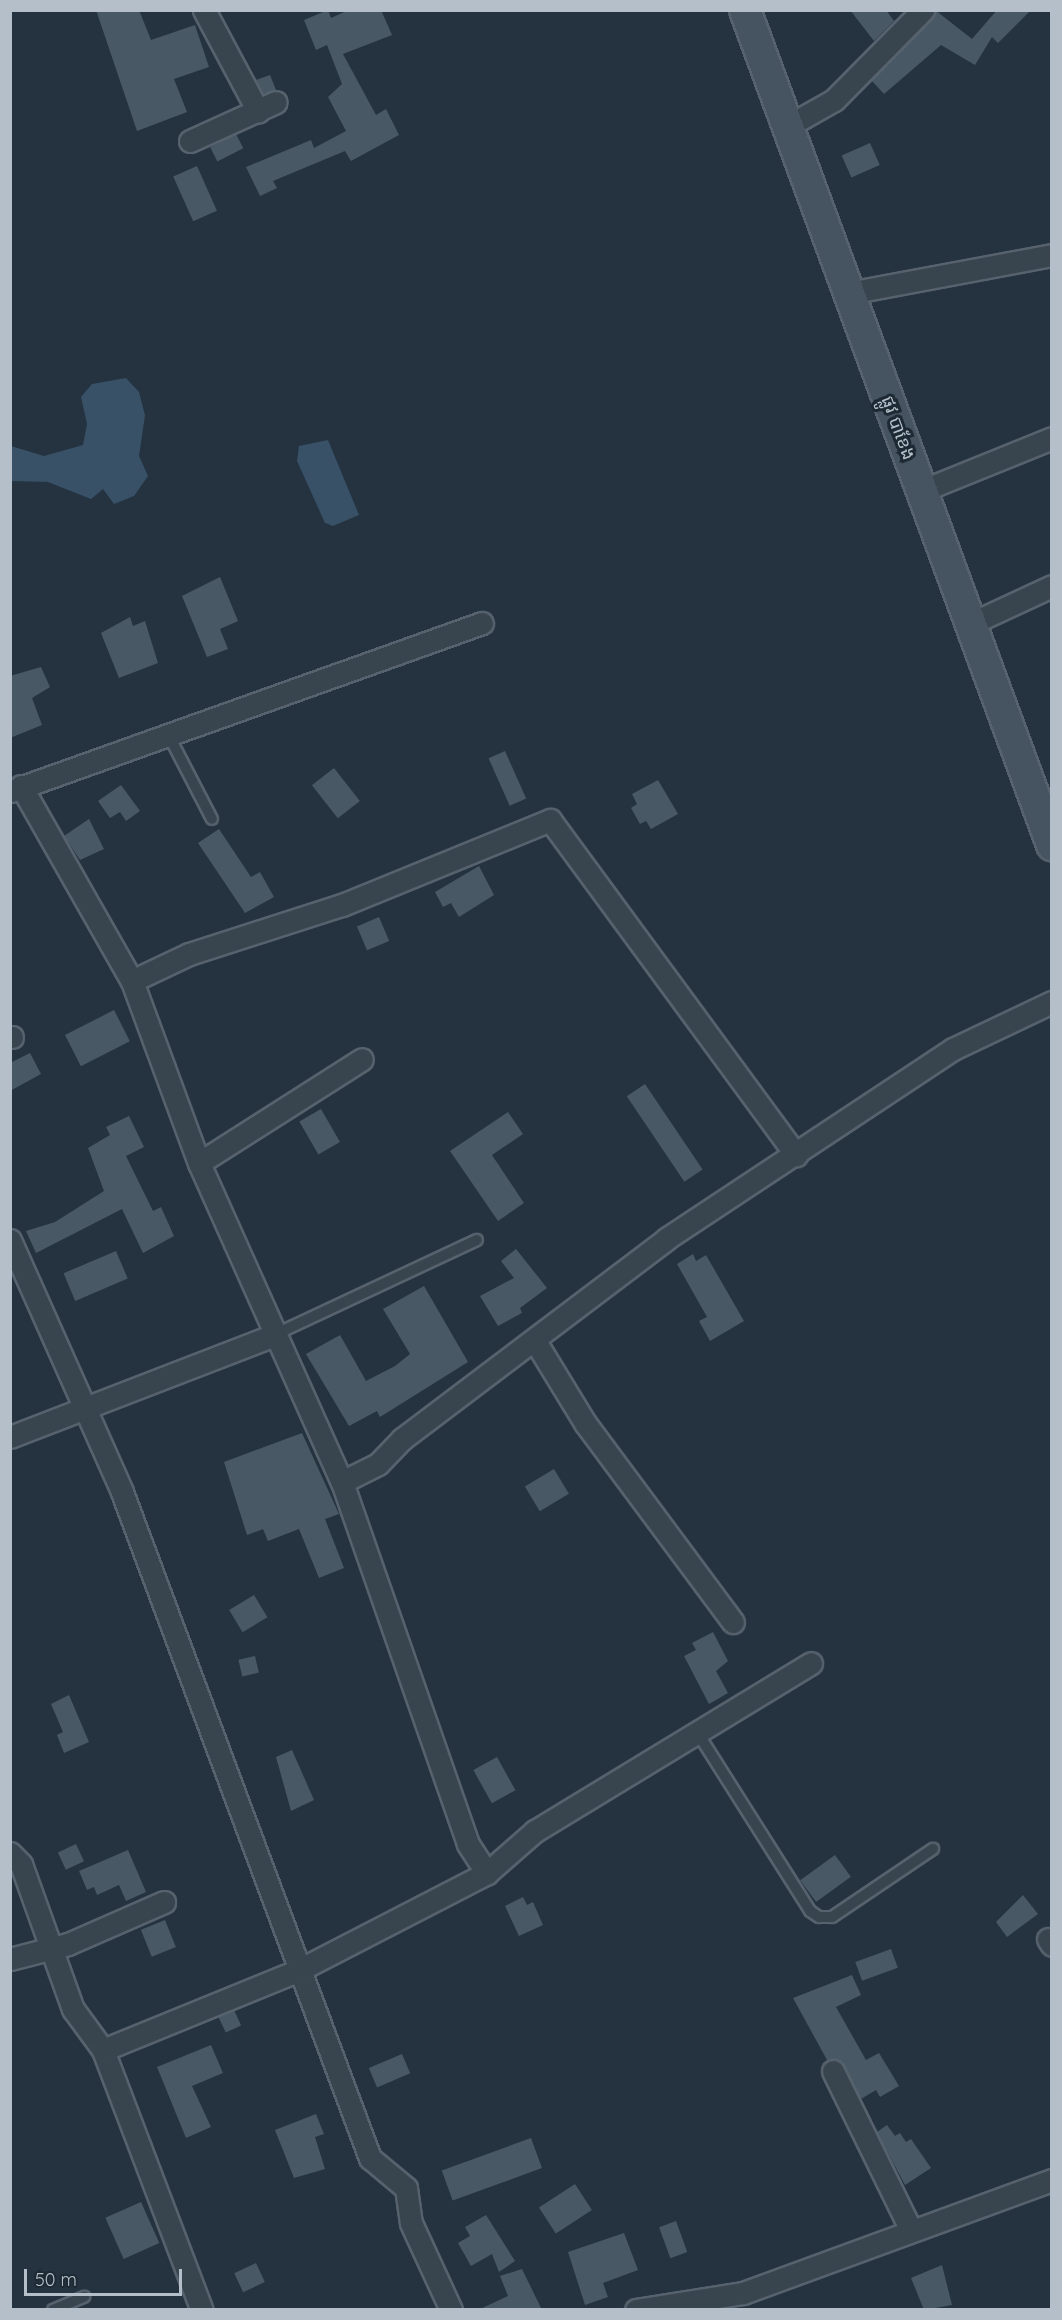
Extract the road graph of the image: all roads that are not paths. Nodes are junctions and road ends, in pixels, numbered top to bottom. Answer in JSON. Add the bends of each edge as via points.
{"nodes":[{"id":1,"x":745,"y":10,"type":"edge"},
{"id":2,"x":923,"y":10,"type":"edge"},
{"id":3,"x":211,"y":12,"type":"edge"},
{"id":4,"x":788,"y":126,"type":"junction"},
{"id":5,"x":190,"y":141,"type":"dead end"},
{"id":6,"x":1052,"y":255,"type":"edge"},
{"id":7,"x":849,"y":293,"type":"junction"},
{"id":8,"x":1052,"y":438,"type":"edge"},
{"id":9,"x":921,"y":490,"type":"junction"},
{"id":10,"x":1052,"y":586,"type":"edge"},
{"id":11,"x":482,"y":623,"type":"dead end"},
{"id":12,"x":970,"y":624,"type":"junction"},
{"id":13,"x":170,"y":738,"type":"junction"},
{"id":14,"x":16,"y":789,"type":"edge"},
{"id":15,"x":212,"y":819,"type":"dead end"},
{"id":16,"x":1052,"y":845,"type":"edge"},
{"id":17,"x":132,"y":981,"type":"junction"},
{"id":18,"x":1052,"y":1002,"type":"edge"},
{"id":19,"x":362,"y":1059,"type":"dead end"},
{"id":20,"x":796,"y":1155,"type":"junction"},
{"id":21,"x":199,"y":1163,"type":"junction"},
{"id":22,"x":10,"y":1240,"type":"edge"},
{"id":23,"x":477,"y":1240,"type":"dead end"},
{"id":24,"x":274,"y":1335,"type":"junction"},
{"id":25,"x":535,"y":1341,"type":"junction"},
{"id":26,"x":84,"y":1408,"type":"junction"},
{"id":27,"x":10,"y":1437,"type":"edge"},
{"id":28,"x":342,"y":1482,"type":"junction"},
{"id":29,"x":734,"y":1622,"type":"dead end"},
{"id":30,"x":811,"y":1663,"type":"dead end"},
{"id":31,"x":697,"y":1732,"type":"junction"},
{"id":32,"x":933,"y":1849,"type":"dead end"},
{"id":33,"x":10,"y":1853,"type":"edge"},
{"id":34,"x":487,"y":1873,"type":"junction"},
{"id":35,"x":164,"y":1902,"type":"dead end"},
{"id":36,"x":48,"y":1946,"type":"junction"},
{"id":37,"x":10,"y":1959,"type":"edge"},
{"id":38,"x":302,"y":1969,"type":"junction"},
{"id":39,"x":103,"y":2050,"type":"junction"},
{"id":40,"x":832,"y":2071,"type":"dead end"},
{"id":41,"x":1052,"y":2180,"type":"edge"},
{"id":42,"x":910,"y":2228,"type":"junction"},
{"id":43,"x":84,"y":2297,"type":"dead end"},
{"id":44,"x":53,"y":2310,"type":"edge"},
{"id":45,"x":202,"y":2310,"type":"edge"},
{"id":46,"x":452,"y":2310,"type":"edge"},
{"id":47,"x":636,"y":2310,"type":"edge"}],
"edges":[{"from":1,"to":4,"type":"street","name":"ផ្លូវ បាខែង"},
{"from":2,"to":4,"type":"street","via":[[834,100]]},
{"from":3,"to":5,"type":"street","via":[[267,106]]},
{"from":4,"to":7,"type":"street","name":"ផ្លូវ បាខែង"},
{"from":6,"to":7,"type":"street"},
{"from":7,"to":9,"type":"street","name":"ផ្លូវ បាខែង"},
{"from":8,"to":9,"type":"street"},
{"from":9,"to":12,"type":"street","name":"ផ្លូវ បាខែង"},
{"from":10,"to":12,"type":"street"},
{"from":11,"to":13,"type":"street"},
{"from":12,"to":16,"type":"street","name":"ផ្លូវ បាខែង"},
{"from":13,"to":14,"type":"street"},
{"from":13,"to":15,"type":"lane"},
{"from":14,"to":17,"type":"street"},
{"from":17,"to":20,"type":"street","via":[[189,954],[342,905],[550,820]]},
{"from":17,"to":21,"type":"street"},
{"from":18,"to":20,"type":"street","via":[[953,1049]]},
{"from":19,"to":21,"type":"street"},
{"from":20,"to":25,"type":"street","via":[[666,1239]]},
{"from":21,"to":24,"type":"street"},
{"from":22,"to":26,"type":"street"},
{"from":23,"to":24,"type":"lane"},
{"from":24,"to":26,"type":"street"},
{"from":24,"to":28,"type":"street"},
{"from":25,"to":28,"type":"street","via":[[402,1438],[378,1464]]},
{"from":25,"to":29,"type":"street","via":[[585,1423]]},
{"from":26,"to":27,"type":"street"},
{"from":26,"to":38,"type":"street","via":[[123,1492]]},
{"from":28,"to":34,"type":"street","via":[[468,1844]]},
{"from":30,"to":31,"type":"street"},
{"from":31,"to":32,"type":"lane","via":[[810,1911],[819,1917],[832,1917]]},
{"from":31,"to":34,"type":"street","via":[[522,1839]]},
{"from":33,"to":36,"type":"street","via":[[21,1864]]},
{"from":34,"to":38,"type":"street"},
{"from":35,"to":36,"type":"street","via":[[68,1944]]},
{"from":36,"to":37,"type":"street"},
{"from":36,"to":39,"type":"street","via":[[73,2009]]},
{"from":38,"to":39,"type":"street"},
{"from":38,"to":46,"type":"street","via":[[370,2158],[406,2188],[411,2223]]},
{"from":39,"to":45,"type":"street"},
{"from":40,"to":42,"type":"street"},
{"from":41,"to":42,"type":"street"},
{"from":42,"to":47,"type":"street","via":[[743,2293]]},
{"from":43,"to":44,"type":"lane"}]}
